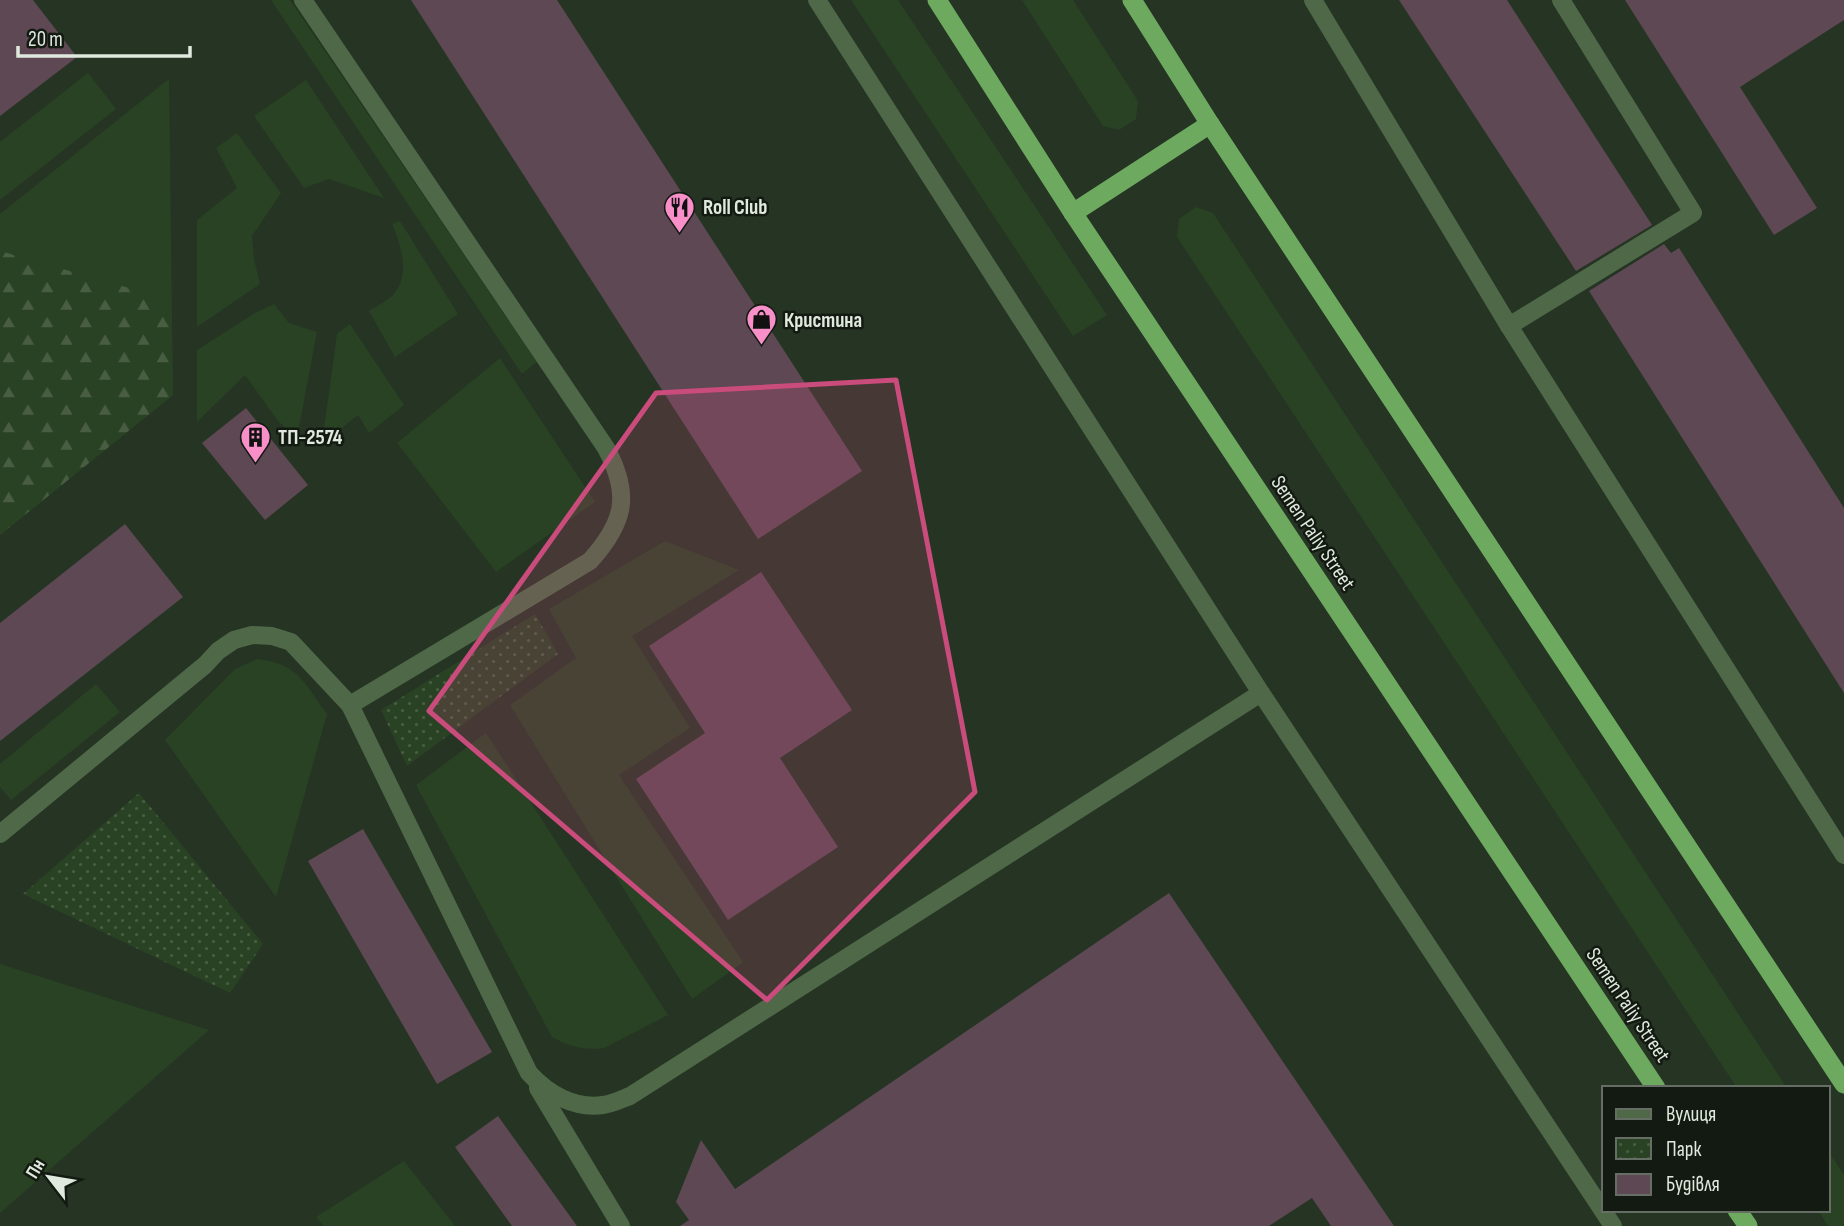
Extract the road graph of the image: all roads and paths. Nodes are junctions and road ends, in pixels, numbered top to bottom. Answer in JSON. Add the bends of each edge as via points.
{"nodes":[{"id":1,"x":303,"y":0,"type":"edge"},
{"id":2,"x":817,"y":0,"type":"edge"},
{"id":3,"x":937,"y":0,"type":"edge"},
{"id":4,"x":1132,"y":0,"type":"edge"},
{"id":5,"x":1313,"y":0,"type":"edge"},
{"id":6,"x":1561,"y":0,"type":"edge"},
{"id":7,"x":1210,"y":124,"type":"junction"},
{"id":8,"x":1073,"y":213,"type":"junction"},
{"id":9,"x":1509,"y":326,"type":"junction"},
{"id":10,"x":1261,"y":693,"type":"junction"},
{"id":11,"x":349,"y":705,"type":"junction"},
{"id":12,"x":0,"y":834,"type":"edge"},
{"id":13,"x":1844,"y":855,"type":"edge"},
{"id":14,"x":529,"y":1073,"type":"junction"},
{"id":15,"x":1844,"y":1084,"type":"edge"},
{"id":16,"x":1655,"y":1086,"type":"edge"},
{"id":17,"x":1602,"y":1209,"type":"edge"},
{"id":18,"x":621,"y":1226,"type":"edge"}],
"edges":[{"from":1,"to":11,"type":"street","via":[[606,448],[618,470],[622,495],[618,520],[590,561]]},
{"from":2,"to":10,"type":"street"},
{"from":3,"to":8,"type":"highway","name":"Semen Paliy Street"},
{"from":4,"to":7,"type":"highway"},
{"from":5,"to":9,"type":"street"},
{"from":6,"to":9,"type":"street","via":[[1693,214]]},
{"from":7,"to":8,"type":"highway"},
{"from":7,"to":15,"type":"highway"},
{"from":8,"to":16,"type":"highway","name":"Semen Paliy Street"},
{"from":9,"to":13,"type":"street"},
{"from":10,"to":14,"type":"street","via":[[630,1096],[604,1105],[578,1104],[555,1096]]},
{"from":10,"to":17,"type":"street"},
{"from":11,"to":12,"type":"street","via":[[291,642],[253,635],[234,640]]},
{"from":11,"to":14,"type":"street"},
{"from":14,"to":18,"type":"street"}]}
